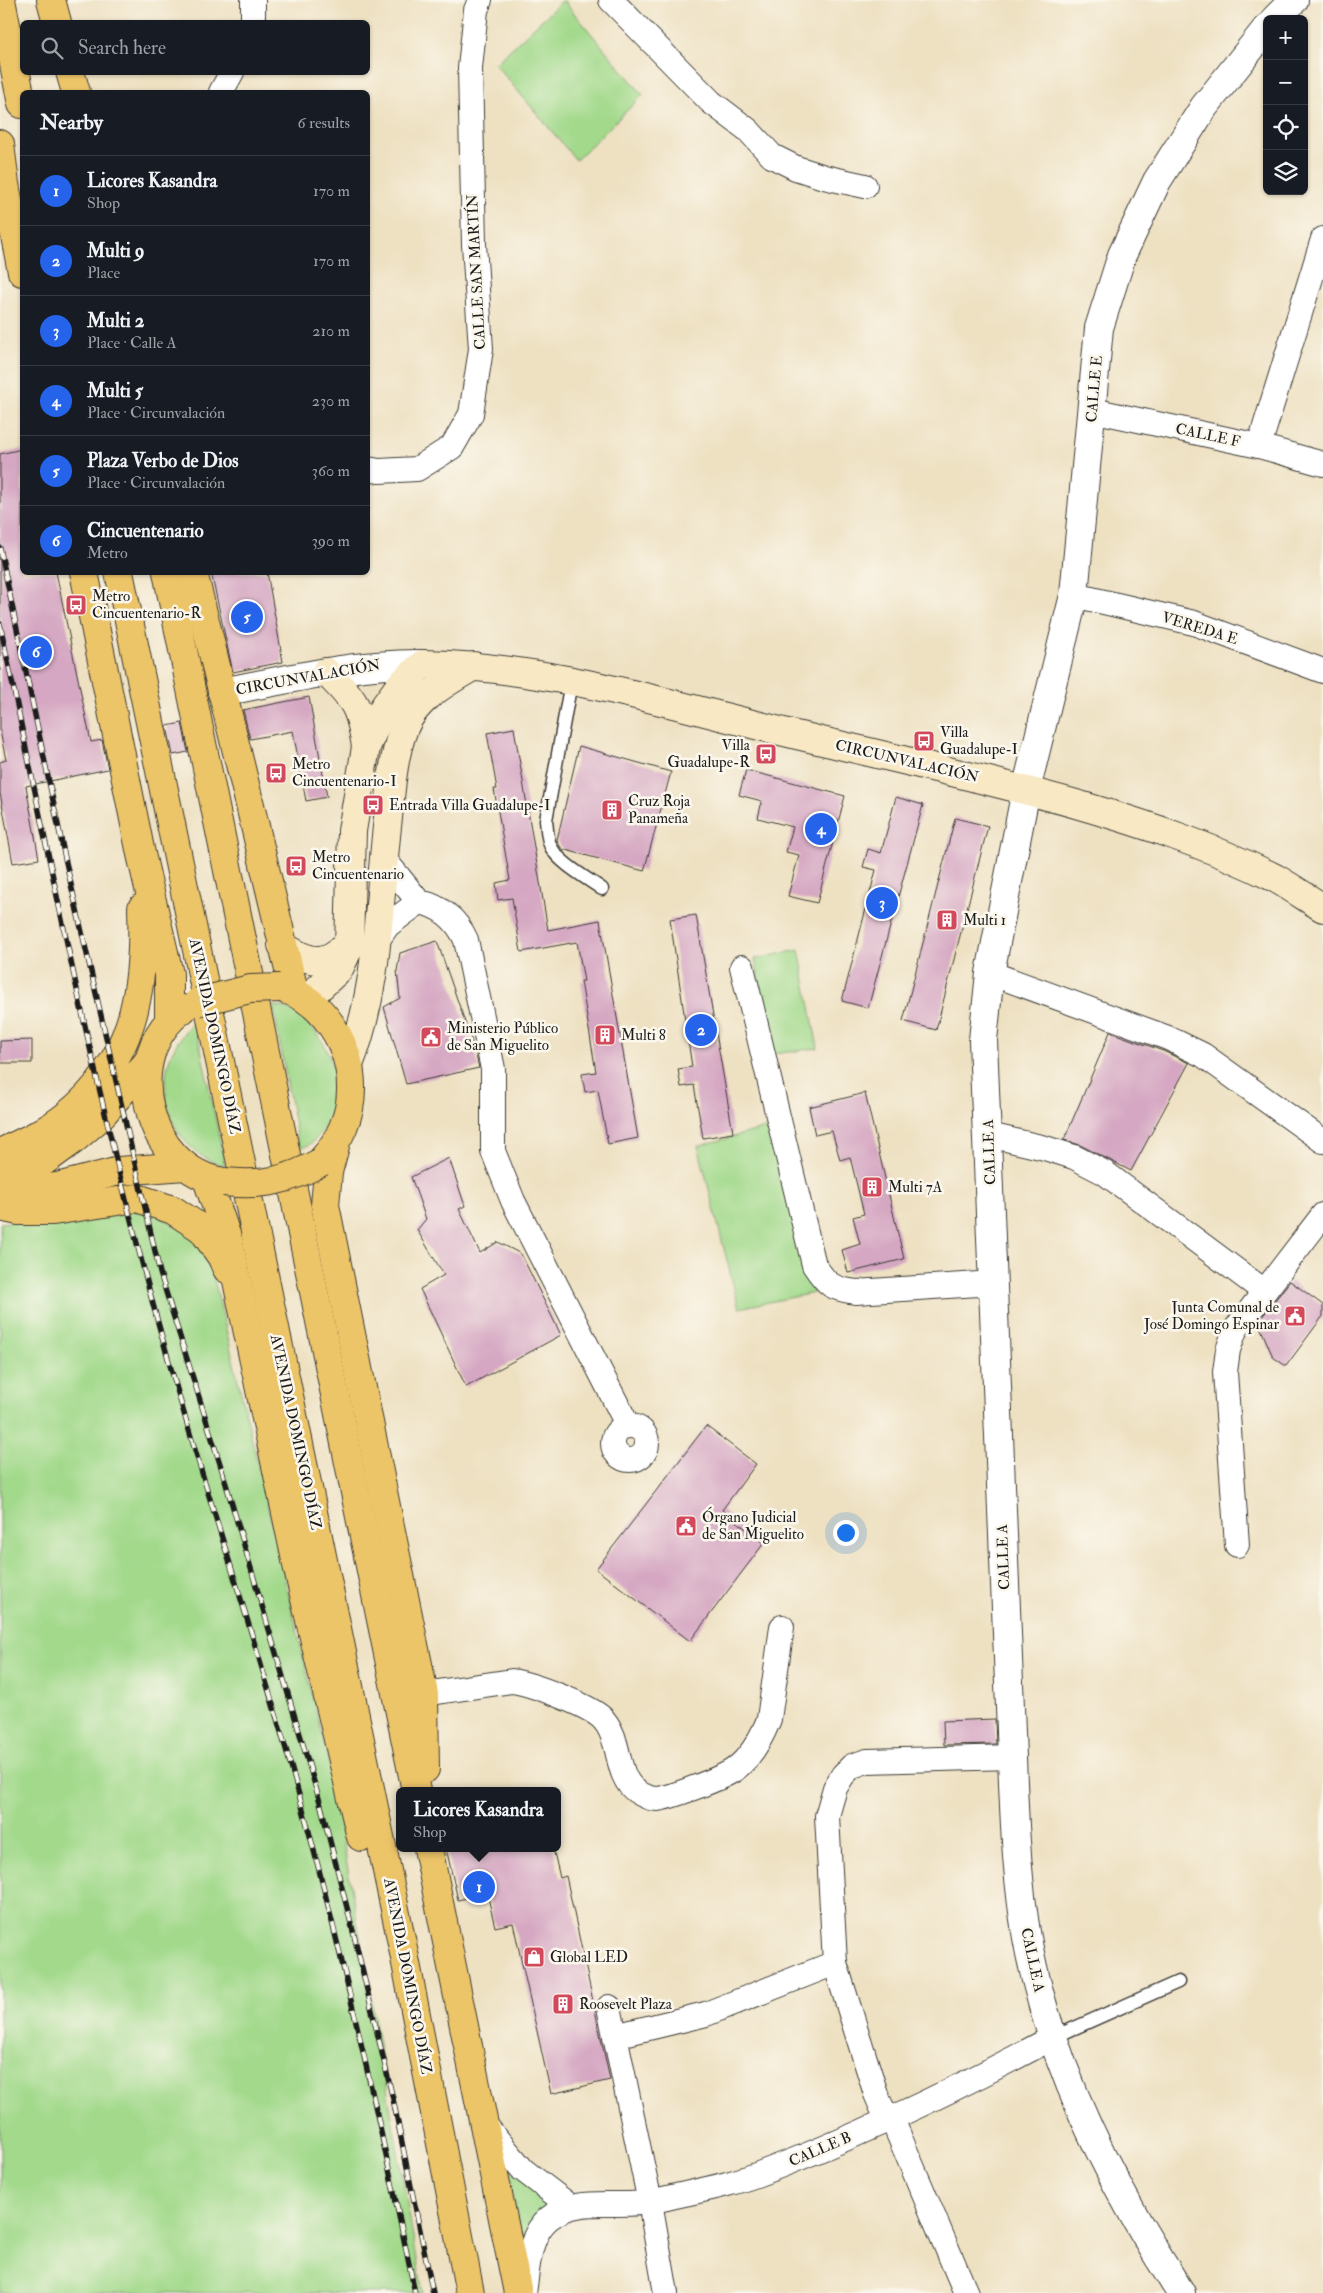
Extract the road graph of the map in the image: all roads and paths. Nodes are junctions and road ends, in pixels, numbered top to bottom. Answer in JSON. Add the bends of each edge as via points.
{"nodes":[{"id":1,"x":1,"y":0,"type":"edge"},
{"id":2,"x":50,"y":0,"type":"edge"},
{"id":3,"x":254,"y":0,"type":"edge"},
{"id":4,"x":480,"y":0,"type":"edge"},
{"id":5,"x":611,"y":0,"type":"edge"},
{"id":6,"x":1294,"y":0,"type":"edge"},
{"id":7,"x":1279,"y":15,"type":"edge"},
{"id":8,"x":55,"y":20,"type":"edge"},
{"id":9,"x":253,"y":20,"type":"edge"},
{"id":10,"x":1263,"y":33,"type":"edge"},
{"id":11,"x":65,"y":75,"type":"edge"},
{"id":12,"x":71,"y":75,"type":"edge"},
{"id":13,"x":230,"y":75,"type":"edge"},
{"id":14,"x":68,"y":90,"type":"edge"},
{"id":15,"x":75,"y":90,"type":"edge"},
{"id":16,"x":222,"y":90,"type":"edge"},
{"id":17,"x":20,"y":94,"type":"edge"},
{"id":18,"x":0,"y":144,"type":"edge"},
{"id":19,"x":865,"y":186,"type":"dead end"},
{"id":20,"x":1323,"y":239,"type":"edge"},
{"id":21,"x":20,"y":262,"type":"edge"},
{"id":22,"x":1092,"y":410,"type":"junction"},
{"id":23,"x":1259,"y":446,"type":"junction"},
{"id":24,"x":1323,"y":464,"type":"edge"},
{"id":25,"x":370,"y":469,"type":"edge"},
{"id":26,"x":85,"y":575,"type":"edge"},
{"id":27,"x":120,"y":575,"type":"edge"},
{"id":28,"x":167,"y":575,"type":"edge"},
{"id":29,"x":194,"y":575,"type":"edge"},
{"id":30,"x":1074,"y":595,"type":"junction"},
{"id":31,"x":423,"y":664,"type":"junction"},
{"id":32,"x":474,"y":666,"type":"junction"},
{"id":33,"x":1323,"y":671,"type":"edge"},
{"id":34,"x":326,"y":672,"type":"junction"},
{"id":35,"x":571,"y":682,"type":"junction"},
{"id":36,"x":222,"y":692,"type":"junction"},
{"id":37,"x":366,"y":747,"type":"junction"},
{"id":38,"x":1026,"y":790,"type":"junction"},
{"id":39,"x":140,"y":854,"type":"junction"},
{"id":40,"x":384,"y":859,"type":"junction"},
{"id":41,"x":602,"y":889,"type":"dead end"},
{"id":42,"x":419,"y":902,"type":"junction"},
{"id":43,"x":1323,"y":908,"type":"edge"},
{"id":44,"x":351,"y":938,"type":"junction"},
{"id":45,"x":378,"y":939,"type":"junction"},
{"id":46,"x":282,"y":946,"type":"junction"},
{"id":47,"x":742,"y":967,"type":"dead end"},
{"id":48,"x":990,"y":973,"type":"junction"},
{"id":49,"x":293,"y":993,"type":"junction"},
{"id":50,"x":169,"y":1021,"type":"junction"},
{"id":51,"x":148,"y":1062,"type":"junction"},
{"id":52,"x":349,"y":1066,"type":"junction"},
{"id":53,"x":988,"y":1135,"type":"junction"},
{"id":54,"x":1323,"y":1141,"type":"edge"},
{"id":55,"x":0,"y":1153,"type":"edge"},
{"id":56,"x":328,"y":1154,"type":"junction"},
{"id":57,"x":0,"y":1175,"type":"edge"},
{"id":58,"x":205,"y":1176,"type":"junction"},
{"id":59,"x":0,"y":1194,"type":"edge"},
{"id":60,"x":0,"y":1207,"type":"edge"},
{"id":61,"x":1323,"y":1215,"type":"edge"},
{"id":62,"x":994,"y":1283,"type":"junction"},
{"id":63,"x":1264,"y":1292,"type":"junction"},
{"id":64,"x":240,"y":1298,"type":"junction"},
{"id":65,"x":628,"y":1426,"type":"dead end"},
{"id":66,"x":1237,"y":1545,"type":"dead end"},
{"id":67,"x":782,"y":1627,"type":"dead end"},
{"id":68,"x":424,"y":1694,"type":"junction"},
{"id":69,"x":1012,"y":1757,"type":"junction"},
{"id":70,"x":415,"y":1787,"type":"edge"},
{"id":71,"x":425,"y":1787,"type":"edge"},
{"id":72,"x":429,"y":1852,"type":"edge"},
{"id":73,"x":404,"y":1954,"type":"junction"},
{"id":74,"x":835,"y":1963,"type":"junction"},
{"id":75,"x":1178,"y":1982,"type":"dead end"},
{"id":76,"x":608,"y":2007,"type":"dead end"},
{"id":77,"x":615,"y":2036,"type":"junction"},
{"id":78,"x":1052,"y":2038,"type":"junction"},
{"id":79,"x":892,"y":2119,"type":"junction"},
{"id":80,"x":485,"y":2125,"type":"junction"},
{"id":81,"x":650,"y":2202,"type":"junction"},
{"id":82,"x":570,"y":2206,"type":"junction"},
{"id":83,"x":470,"y":2293,"type":"edge"},
{"id":84,"x":518,"y":2293,"type":"edge"},
{"id":85,"x":524,"y":2293,"type":"edge"},
{"id":86,"x":666,"y":2293,"type":"edge"},
{"id":87,"x":966,"y":2293,"type":"edge"},
{"id":88,"x":1181,"y":2293,"type":"edge"}],
"edges":[{"from":1,"to":17,"type":"main road"},
{"from":2,"to":8,"type":"main road"},
{"from":3,"to":9,"type":"street"},
{"from":4,"to":25,"type":"street","name":"CALLE SAN MARTÍN","via":[[476,10],[470,68],[474,244],[481,349],[471,414],[452,447],[417,469]]},
{"from":5,"to":19,"type":"street","via":[[711,102],[748,130],[772,156],[824,177]]},
{"from":6,"to":7,"type":"street"},
{"from":10,"to":22,"type":"street","name":"CALLE E","via":[[1204,107],[1157,181],[1122,255],[1099,328]]},
{"from":11,"to":14,"type":"main road"},
{"from":12,"to":15,"type":"main road"},
{"from":13,"to":16,"type":"street"},
{"from":18,"to":21,"type":"main road"},
{"from":20,"to":23,"type":"street"},
{"from":22,"to":23,"type":"street","name":"CALLE F"},
{"from":22,"to":30,"type":"street","name":"CALLE E"},
{"from":23,"to":24,"type":"street","name":"CALLE F"},
{"from":26,"to":39,"type":"main road"},
{"from":27,"to":73,"type":"main road","name":"AVENIDA DOMINGO DÍAZ"},
{"from":28,"to":70,"type":"main road"},
{"from":29,"to":36,"type":"main road"},
{"from":30,"to":33,"type":"street","name":"VEREDA E","via":[[1194,623]]},
{"from":30,"to":38,"type":"street","name":"CALLE E"},
{"from":31,"to":32,"type":"main road","name":"CIRCUNVALACIÓN"},
{"from":31,"to":34,"type":"street","name":"CIRCUNVALACIÓN","via":[[387,664]]},
{"from":31,"to":37,"type":"main road","name":"CIRCUNVALACIÓN","via":[[400,685],[384,707]]},
{"from":32,"to":35,"type":"main road","name":"CIRCUNVALACIÓN","via":[[517,670]]},
{"from":32,"to":40,"type":"main road","via":[[437,688],[417,707],[404,728],[394,768]]},
{"from":34,"to":36,"type":"street","name":"CIRCUNVALACIÓN"},
{"from":34,"to":37,"type":"main road","via":[[352,699],[362,718]]},
{"from":35,"to":38,"type":"main road","name":"CIRCUNVALACIÓN"},
{"from":35,"to":41,"type":"lane","via":[[546,820],[548,836],[551,848],[558,856]]},
{"from":36,"to":46,"type":"main road"},
{"from":37,"to":44,"type":"main road","name":"CIRCUNVALACIÓN","via":[[352,831]]},
{"from":38,"to":43,"type":"main road","name":"CIRCUNVALACIÓN","via":[[1148,825],[1213,850],[1276,879]]},
{"from":38,"to":48,"type":"street","name":"CALLE A"},
{"from":39,"to":50,"type":"main road","via":[[169,974]]},
{"from":39,"to":55,"type":"main road","via":[[142,967],[138,1001],[128,1032],[92,1090],[66,1116],[38,1135]]},
{"from":40,"to":42,"type":"street"},
{"from":40,"to":45,"type":"main road"},
{"from":42,"to":45,"type":"street","via":[[388,925]]},
{"from":42,"to":65,"type":"street","via":[[432,904],[447,914],[460,926],[466,940],[492,1069],[493,1150],[513,1201]]},
{"from":44,"to":46,"type":"main road","via":[[335,955],[316,961],[303,958]]},
{"from":44,"to":49,"type":"main road","name":"CIRCUNVALACIÓN","via":[[339,969]]},
{"from":45,"to":52,"type":"main road","via":[[360,1037]]},
{"from":46,"to":49,"type":"main road"},
{"from":47,"to":62,"type":"street","via":[[814,1265],[825,1282],[839,1290],[856,1292]]},
{"from":48,"to":53,"type":"street","name":"CALLE A","via":[[983,1040]]},
{"from":48,"to":54,"type":"street","via":[[1168,1038],[1203,1055]]},
{"from":49,"to":50,"type":"main road","bridge":true,"via":[[250,989],[198,1002],[182,1009]]},
{"from":49,"to":52,"type":"main road","via":[[330,1024],[342,1044]]},
{"from":50,"to":51,"type":"main road","via":[[154,1043]]},
{"from":51,"to":57,"type":"main road","via":[[99,1118],[72,1141],[43,1162]]},
{"from":51,"to":58,"type":"main road","via":[[146,1090],[152,1119],[165,1145]]},
{"from":52,"to":56,"type":"main road","via":[[352,1090],[348,1115]]},
{"from":53,"to":62,"type":"street","name":"CALLE A"},
{"from":53,"to":63,"type":"street","via":[[1074,1157],[1105,1173]]},
{"from":56,"to":58,"type":"main road","bridge":true,"via":[[299,1174],[275,1182],[249,1184]]},
{"from":56,"to":68,"type":"main road","via":[[325,1205]]},
{"from":58,"to":59,"type":"main road","via":[[119,1171],[57,1187]]},
{"from":58,"to":64,"type":"main road","via":[[230,1243]]},
{"from":60,"to":64,"type":"main road","via":[[19,1211],[53,1211],[137,1198],[173,1210],[202,1229],[221,1256]]},
{"from":61,"to":63,"type":"street"},
{"from":62,"to":69,"type":"street","name":"CALLE A"},
{"from":63,"to":66,"type":"street","via":[[1236,1330],[1228,1350],[1225,1372]]},
{"from":64,"to":73,"type":"main road","via":[[297,1565],[361,1837]]},
{"from":67,"to":68,"type":"street","via":[[769,1719],[756,1745],[739,1766],[724,1776],[659,1799],[641,1794],[628,1782],[609,1729],[602,1719],[581,1706],[525,1683],[512,1681]]},
{"from":68,"to":71,"type":"main road"},
{"from":69,"to":74,"type":"street","via":[[867,1761],[852,1766],[843,1775],[835,1788],[827,1816]]},
{"from":69,"to":78,"type":"street","name":"CALLE A","via":[[1015,1833],[1024,1920]]},
{"from":72,"to":80,"type":"main road"},
{"from":73,"to":83,"type":"main road","name":"AVENIDA DOMINGO DÍAZ"},
{"from":74,"to":77,"type":"street","via":[[706,2014]]},
{"from":74,"to":79,"type":"street","via":[[876,2094]]},
{"from":75,"to":78,"type":"lane"},
{"from":76,"to":77,"type":"street"},
{"from":77,"to":81,"type":"street"},
{"from":78,"to":79,"type":"street","name":"CALLE B"},
{"from":78,"to":88,"type":"street","name":"CALLE A","via":[[1113,2179]]},
{"from":79,"to":81,"type":"street","name":"CALLE B","via":[[763,2173]]},
{"from":79,"to":87,"type":"street"},
{"from":80,"to":82,"type":"street","via":[[523,2170]]},
{"from":80,"to":84,"type":"main road"},
{"from":81,"to":82,"type":"street","name":"CALLE B"},
{"from":81,"to":86,"type":"street"},
{"from":82,"to":85,"type":"street","name":"CALLE B","via":[[548,2219],[538,2231],[532,2246]]}]}
